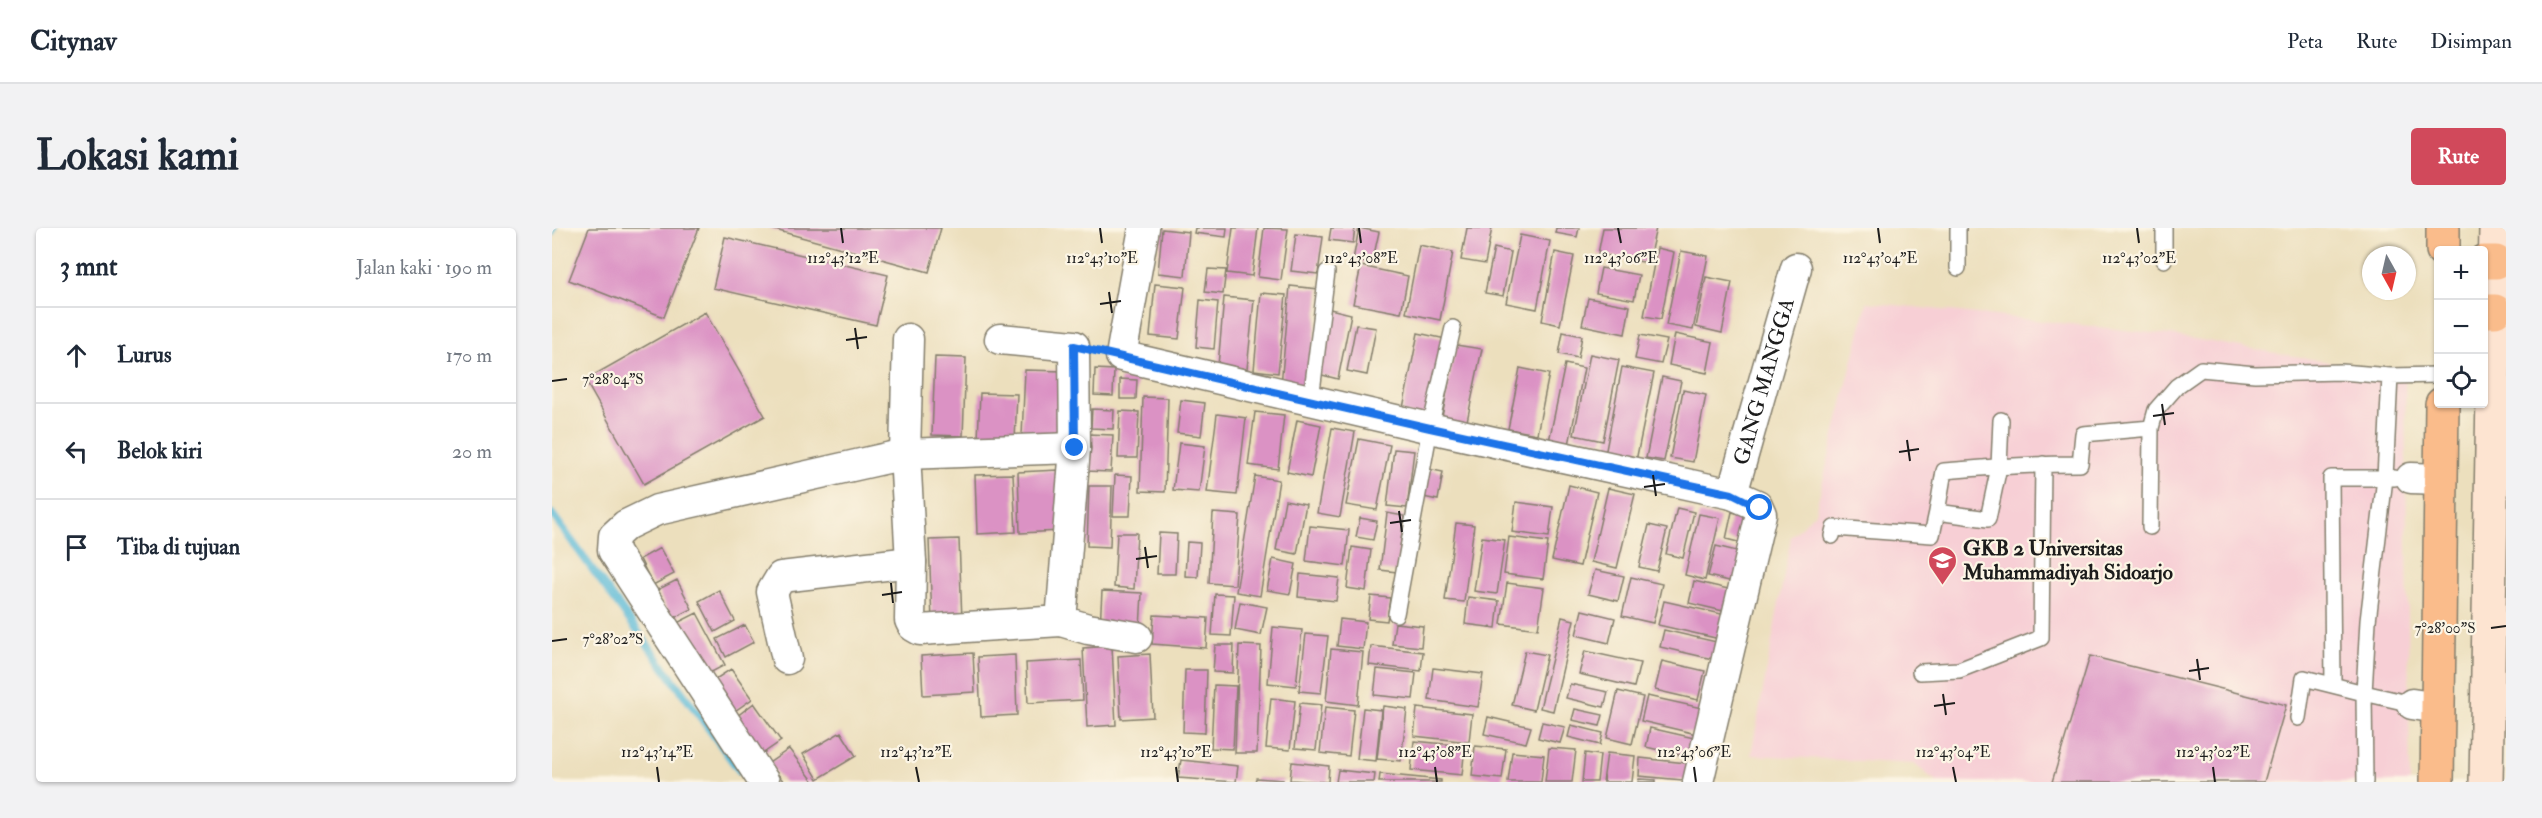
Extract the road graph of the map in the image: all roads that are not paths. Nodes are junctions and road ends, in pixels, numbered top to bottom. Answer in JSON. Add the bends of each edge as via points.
{"nodes":[{"id":1,"x":1144,"y":228,"type":"edge"},
{"id":2,"x":1958,"y":228,"type":"edge"},
{"id":3,"x":2164,"y":228,"type":"edge"},
{"id":4,"x":2443,"y":228,"type":"edge"},
{"id":5,"x":2496,"y":228,"type":"edge"},
{"id":6,"x":2443,"y":246,"type":"edge"},
{"id":7,"x":2164,"y":260,"type":"dead end"},
{"id":8,"x":1796,"y":268,"type":"dead end"},
{"id":9,"x":1958,"y":268,"type":"dead end"},
{"id":10,"x":1327,"y":272,"type":"dead end"},
{"id":11,"x":2493,"y":286,"type":"edge"},
{"id":12,"x":1453,"y":328,"type":"dead end"},
{"id":13,"x":908,"y":339,"type":"dead end"},
{"id":14,"x":1000,"y":339,"type":"dead end"},
{"id":15,"x":1074,"y":346,"type":"junction"},
{"id":16,"x":1121,"y":356,"type":"junction"},
{"id":17,"x":2182,"y":369,"type":"dead end"},
{"id":18,"x":2201,"y":369,"type":"junction"},
{"id":19,"x":2434,"y":375,"type":"edge"},
{"id":20,"x":2390,"y":376,"type":"junction"},
{"id":21,"x":1311,"y":399,"type":"junction"},
{"id":22,"x":2440,"y":408,"type":"edge"},
{"id":23,"x":2001,"y":420,"type":"dead end"},
{"id":24,"x":1430,"y":428,"type":"junction"},
{"id":25,"x":2151,"y":428,"type":"junction"},
{"id":26,"x":1075,"y":448,"type":"junction"},
{"id":27,"x":905,"y":454,"type":"junction"},
{"id":28,"x":2043,"y":464,"type":"junction"},
{"id":29,"x":1999,"y":467,"type":"junction"},
{"id":30,"x":2412,"y":478,"type":"junction"},
{"id":31,"x":2498,"y":486,"type":"edge"},
{"id":32,"x":1732,"y":494,"type":"junction"},
{"id":33,"x":1937,"y":512,"type":"junction"},
{"id":34,"x":2150,"y":527,"type":"dead end"},
{"id":35,"x":1832,"y":536,"type":"dead end"},
{"id":36,"x":911,"y":562,"type":"junction"},
{"id":37,"x":1396,"y":614,"type":"dead end"},
{"id":38,"x":1061,"y":621,"type":"junction"},
{"id":39,"x":1137,"y":637,"type":"dead end"},
{"id":40,"x":787,"y":659,"type":"dead end"},
{"id":41,"x":1920,"y":672,"type":"dead end"},
{"id":42,"x":2333,"y":684,"type":"junction"},
{"id":43,"x":2364,"y":693,"type":"junction"},
{"id":44,"x":2425,"y":706,"type":"junction"},
{"id":45,"x":2298,"y":718,"type":"dead end"},
{"id":46,"x":2493,"y":763,"type":"edge"},
{"id":47,"x":764,"y":782,"type":"edge"},
{"id":48,"x":1698,"y":782,"type":"edge"},
{"id":49,"x":2365,"y":782,"type":"edge"},
{"id":50,"x":2437,"y":782,"type":"edge"}],
"edges":[{"from":1,"to":16,"type":"street"},
{"from":2,"to":9,"type":"lane"},
{"from":3,"to":7,"type":"lane"},
{"from":4,"to":6,"type":"highway"},
{"from":5,"to":11,"type":"main road"},
{"from":8,"to":32,"type":"street","name":"GANG MANGGA"},
{"from":10,"to":21,"type":"lane"},
{"from":11,"to":31,"type":"main road"},
{"from":12,"to":24,"type":"lane"},
{"from":13,"to":27,"type":"street"},
{"from":14,"to":15,"type":"street"},
{"from":15,"to":16,"type":"street"},
{"from":15,"to":26,"type":"street"},
{"from":16,"to":21,"type":"street"},
{"from":17,"to":18,"type":"lane"},
{"from":18,"to":20,"type":"lane","via":[[2254,374],[2341,372]]},
{"from":18,"to":25,"type":"lane","via":[[2177,386],[2156,410]]},
{"from":19,"to":20,"type":"lane"},
{"from":20,"to":30,"type":"lane"},
{"from":21,"to":24,"type":"street"},
{"from":22,"to":30,"type":"highway"},
{"from":23,"to":29,"type":"lane"},
{"from":24,"to":32,"type":"street"},
{"from":24,"to":37,"type":"lane"},
{"from":25,"to":28,"type":"lane","via":[[2083,434],[2080,464]]},
{"from":25,"to":34,"type":"lane"},
{"from":26,"to":27,"type":"street"},
{"from":26,"to":38,"type":"street"},
{"from":27,"to":36,"type":"street"},
{"from":27,"to":47,"type":"street","via":[[657,510],[626,525],[614,536],[613,550]]},
{"from":28,"to":29,"type":"lane"},
{"from":28,"to":41,"type":"lane","via":[[2041,638],[1959,670]]},
{"from":29,"to":33,"type":"lane","via":[[1944,471]]},
{"from":29,"to":33,"type":"lane","via":[[1988,519]]},
{"from":30,"to":42,"type":"lane","via":[[2331,478]]},
{"from":30,"to":43,"type":"lane","via":[[2368,621]]},
{"from":30,"to":44,"type":"highway"},
{"from":31,"to":46,"type":"main road"},
{"from":32,"to":48,"type":"street","via":[[1757,505],[1761,514]]},
{"from":33,"to":35,"type":"lane","via":[[1932,535],[1834,528]]},
{"from":36,"to":38,"type":"street","via":[[910,620],[920,630]]},
{"from":36,"to":40,"type":"street","via":[[781,578],[772,592]]},
{"from":38,"to":39,"type":"street"},
{"from":42,"to":43,"type":"lane"},
{"from":42,"to":45,"type":"lane","via":[[2304,678]]},
{"from":43,"to":44,"type":"lane"},
{"from":43,"to":49,"type":"lane"},
{"from":44,"to":50,"type":"highway"}]}
